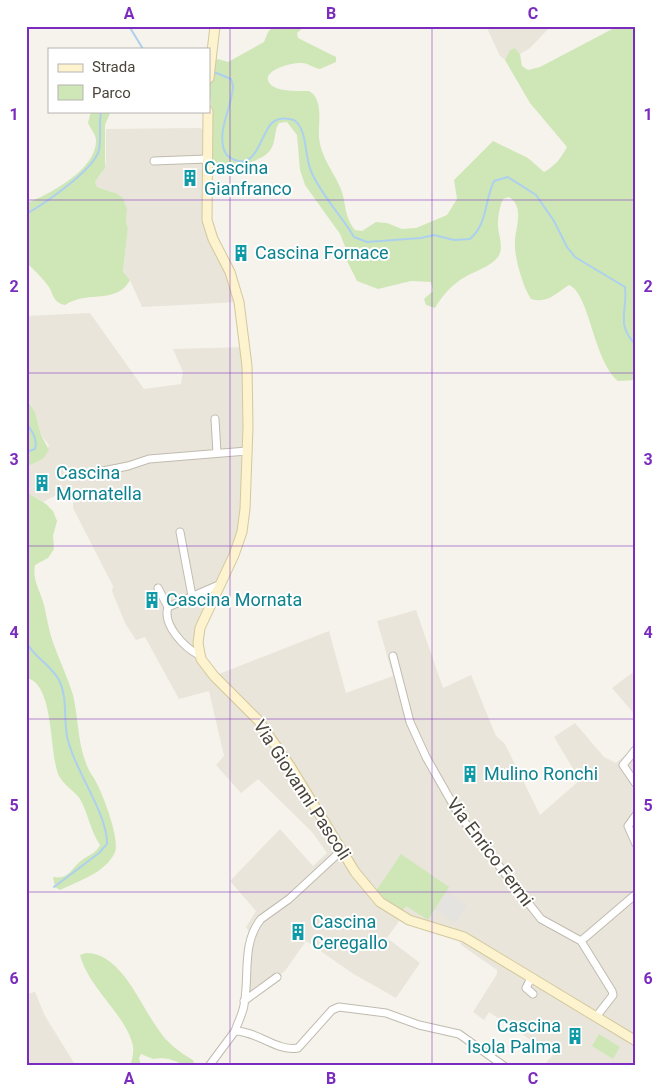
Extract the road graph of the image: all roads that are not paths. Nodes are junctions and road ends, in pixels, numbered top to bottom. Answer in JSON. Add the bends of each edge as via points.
{"nodes":[{"id":1,"x":215,"y":26,"type":"edge"},
{"id":2,"x":210,"y":63,"type":"edge"},
{"id":3,"x":208,"y":112,"type":"edge"},
{"id":4,"x":208,"y":159,"type":"junction"},
{"id":5,"x":154,"y":161,"type":"dead end"},
{"id":6,"x":215,"y":419,"type":"dead end"},
{"id":7,"x":247,"y":451,"type":"junction"},
{"id":8,"x":217,"y":453,"type":"junction"},
{"id":9,"x":88,"y":474,"type":"dead end"},
{"id":10,"x":180,"y":532,"type":"dead end"},
{"id":11,"x":221,"y":584,"type":"junction"},
{"id":12,"x":158,"y":588,"type":"dead end"},
{"id":13,"x":192,"y":596,"type":"junction"},
{"id":14,"x":168,"y":607,"type":"junction"},
{"id":15,"x":200,"y":655,"type":"junction"},
{"id":16,"x":393,"y":656,"type":"dead end"},
{"id":17,"x":636,"y":749,"type":"edge"},
{"id":18,"x":636,"y":784,"type":"edge"},
{"id":19,"x":636,"y":815,"type":"edge"},
{"id":20,"x":636,"y":844,"type":"edge"},
{"id":21,"x":342,"y":850,"type":"junction"},
{"id":22,"x":636,"y":894,"type":"edge"},
{"id":23,"x":581,"y":941,"type":"junction"},
{"id":24,"x":277,"y":977,"type":"dead end"},
{"id":25,"x":531,"y":978,"type":"junction"},
{"id":26,"x":533,"y":994,"type":"dead end"},
{"id":27,"x":244,"y":1001,"type":"junction"},
{"id":28,"x":596,"y":1017,"type":"junction"},
{"id":29,"x":235,"y":1030,"type":"junction"},
{"id":30,"x":636,"y":1042,"type":"edge"},
{"id":31,"x":209,"y":1066,"type":"edge"},
{"id":32,"x":504,"y":1066,"type":"edge"}],
"edges":[{"from":1,"to":2,"type":"street"},
{"from":3,"to":4,"type":"street"},
{"from":4,"to":5,"type":"street"},
{"from":4,"to":7,"type":"street","via":[[207,220],[233,280],[242,322],[247,366]]},
{"from":6,"to":8,"type":"street"},
{"from":7,"to":8,"type":"street"},
{"from":7,"to":11,"type":"street","via":[[243,526],[237,549]]},
{"from":8,"to":9,"type":"street","via":[[149,459],[115,470]]},
{"from":10,"to":13,"type":"street"},
{"from":11,"to":13,"type":"street"},
{"from":11,"to":15,"type":"street","via":[[200,628]]},
{"from":12,"to":14,"type":"street"},
{"from":13,"to":14,"type":"street"},
{"from":14,"to":15,"type":"street","via":[[166,616],[170,626],[190,649]]},
{"from":15,"to":21,"type":"street","name":"Via Giovanni Pascoli","via":[[214,676],[262,726]]},
{"from":16,"to":23,"type":"street","name":"Via Enrico Fermi","via":[[410,722],[459,815],[541,919]]},
{"from":17,"to":18,"type":"street","via":[[623,765]]},
{"from":19,"to":20,"type":"street","via":[[628,826]]},
{"from":21,"to":25,"type":"street","name":"Via Giovanni Pascoli","via":[[367,888],[390,910],[418,923],[464,937]]},
{"from":21,"to":27,"type":"street","via":[[255,926],[247,956]]},
{"from":22,"to":23,"type":"street"},
{"from":23,"to":28,"type":"street","name":"Via Enrico Fermi","via":[[613,993]]},
{"from":24,"to":27,"type":"street"},
{"from":25,"to":26,"type":"street","via":[[526,988]]},
{"from":25,"to":28,"type":"street","name":"Via Giovanni Pascoli"},
{"from":27,"to":29,"type":"street"},
{"from":28,"to":30,"type":"street","name":"Via Giovanni Pascoli"},
{"from":29,"to":31,"type":"street"},
{"from":29,"to":32,"type":"street","via":[[258,1035],[291,1050],[304,1045],[332,1010],[339,1007],[386,1013],[459,1034]]}]}
